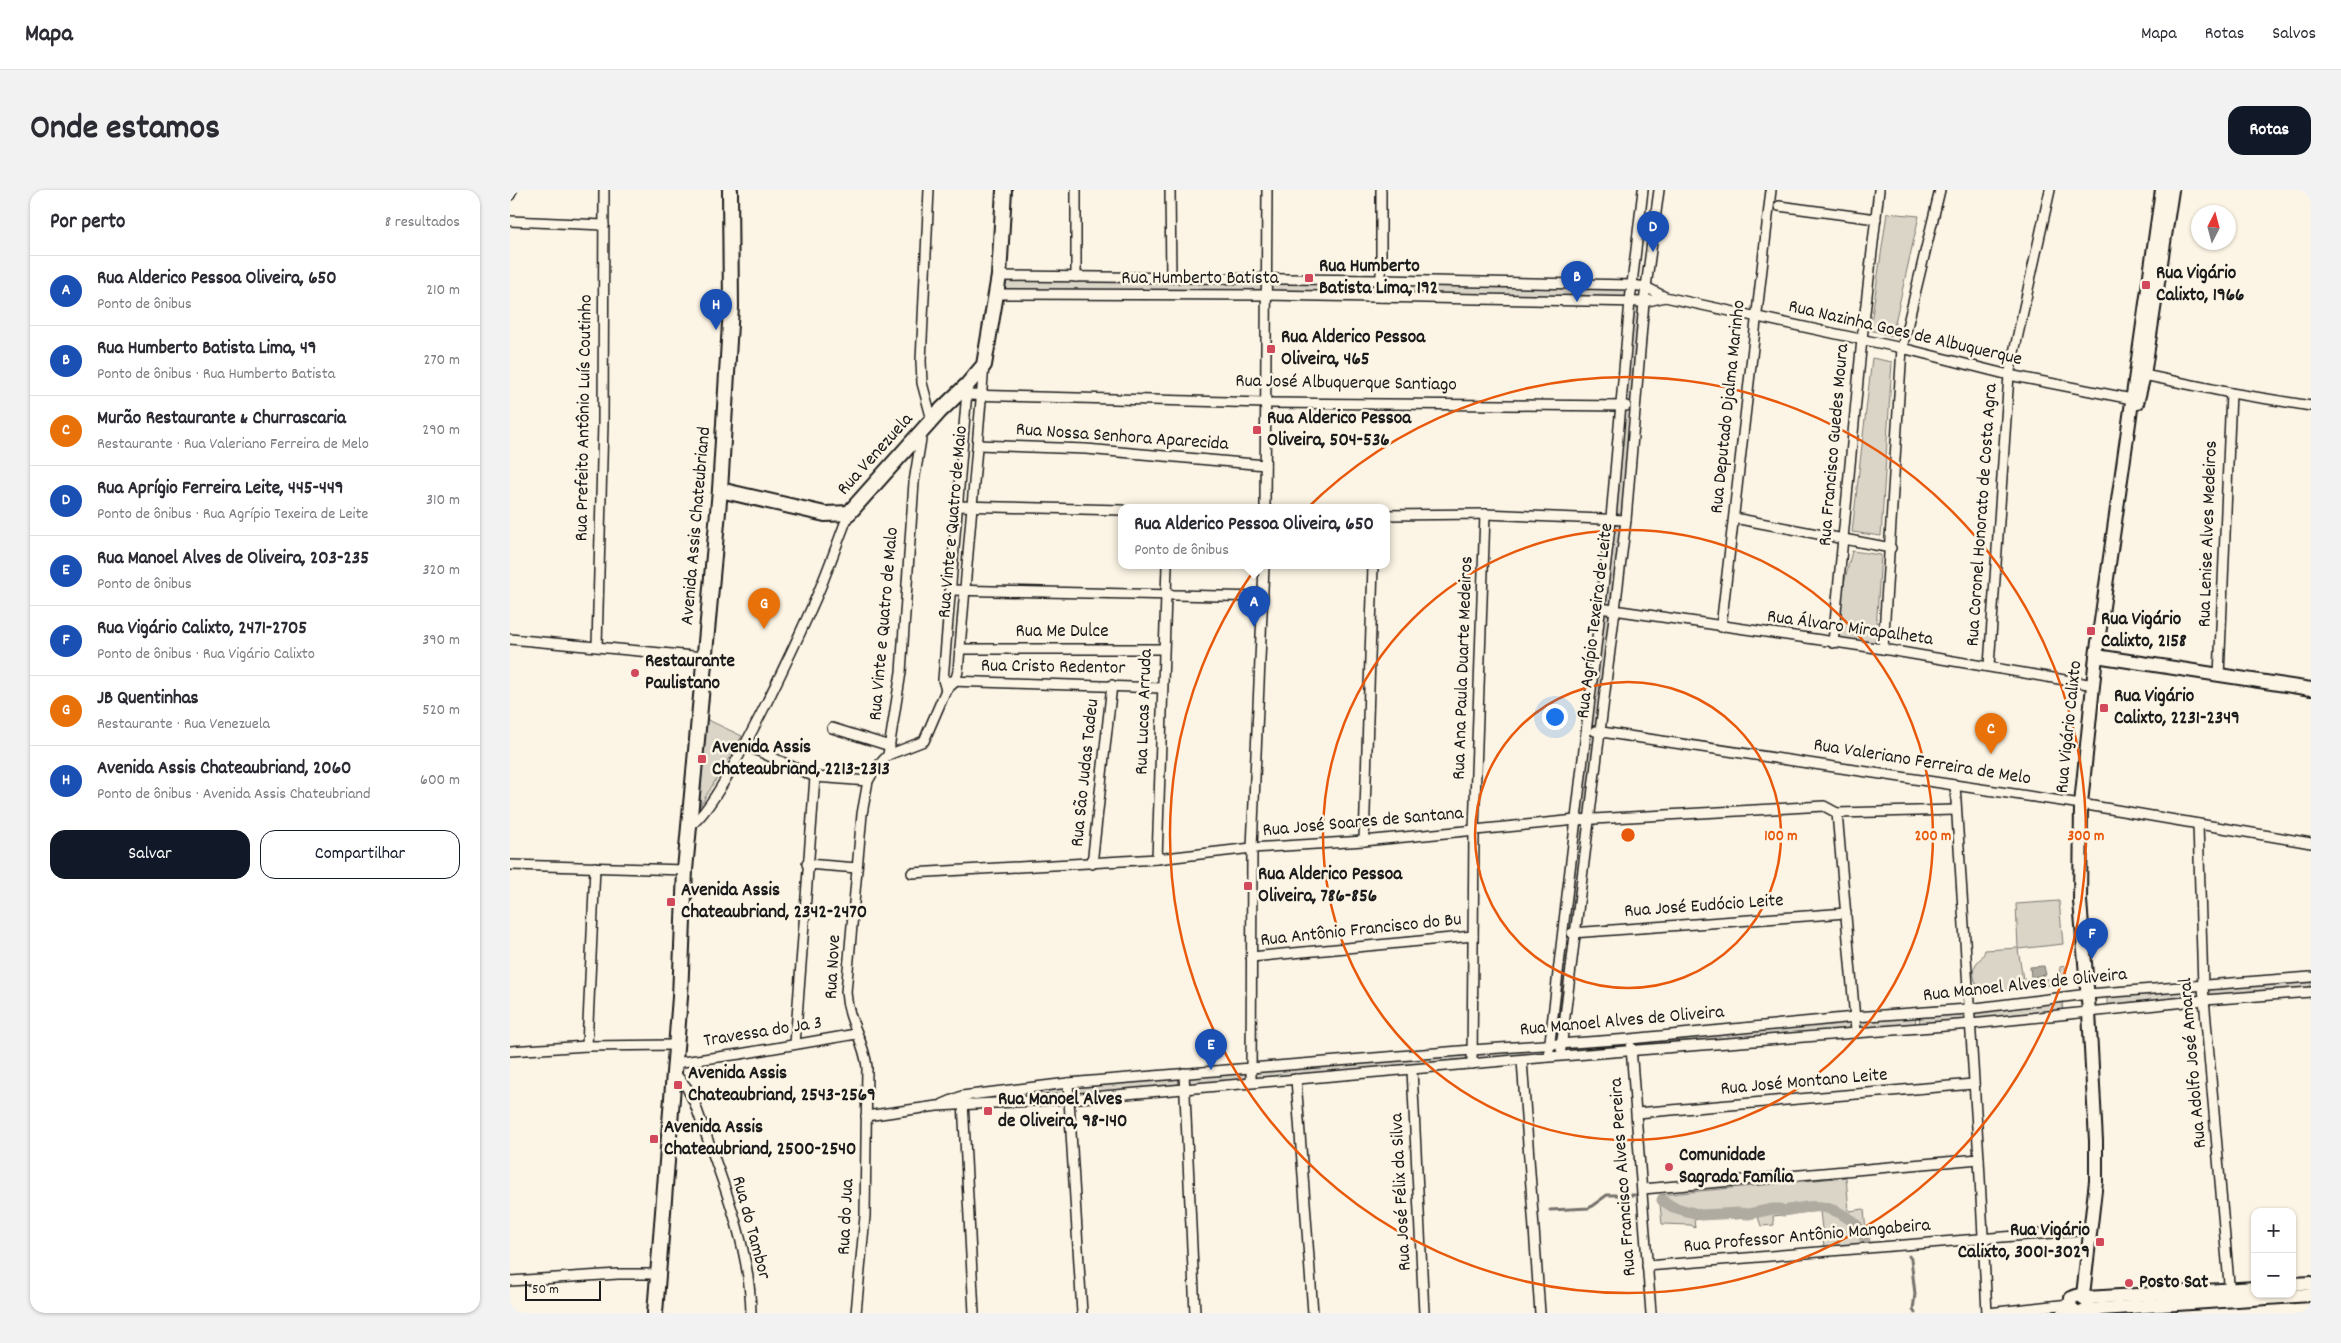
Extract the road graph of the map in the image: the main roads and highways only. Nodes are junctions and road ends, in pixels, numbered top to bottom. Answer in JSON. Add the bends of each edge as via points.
{"nodes":[{"id":1,"x":730,"y":190,"type":"edge"},
{"id":2,"x":1004,"y":190,"type":"edge"},
{"id":3,"x":2162,"y":190,"type":"edge"},
{"id":4,"x":2172,"y":190,"type":"edge"},
{"id":5,"x":2140,"y":374,"type":"junction"},
{"id":6,"x":720,"y":490,"type":"junction"},
{"id":7,"x":2096,"y":656,"type":"junction"},
{"id":8,"x":2311,"y":689,"type":"edge"},
{"id":9,"x":2311,"y":1283,"type":"edge"},
{"id":10,"x":2296,"y":1284,"type":"edge"},
{"id":11,"x":2251,"y":1289,"type":"edge"},
{"id":12,"x":2230,"y":1295,"type":"junction"},
{"id":13,"x":2311,"y":1295,"type":"edge"},
{"id":14,"x":2077,"y":1307,"type":"edge"},
{"id":15,"x":655,"y":1313,"type":"edge"}],
"edges":[{"from":1,"to":6,"type":"main road","name":"Avenida Assis Chateubriand","via":[[731,307]]},
{"from":2,"to":6,"type":"main road","name":"Rua Venezuela","via":[[999,276],[984,365],[967,390],[932,420],[849,513],[825,514]]},
{"from":3,"to":5,"type":"main road","name":"Rua Vigário Calixto"},
{"from":4,"to":5,"type":"main road","name":"Rua Vigário Calixto"},
{"from":5,"to":7,"type":"main road","name":"Rua Vigário Calixto"},
{"from":6,"to":15,"type":"main road","name":"Avenida Assis Chateubriand","via":[[685,870],[676,1045]]},
{"from":7,"to":8,"type":"main road"},
{"from":7,"to":14,"type":"main road","name":"Rua Vigário Calixto","via":[[2081,804],[2080,901],[2090,1016],[2096,1181]]},
{"from":9,"to":10,"type":"main road"},
{"from":11,"to":12,"type":"main road"},
{"from":12,"to":13,"type":"main road"},
{"from":12,"to":14,"type":"main road"}]}
